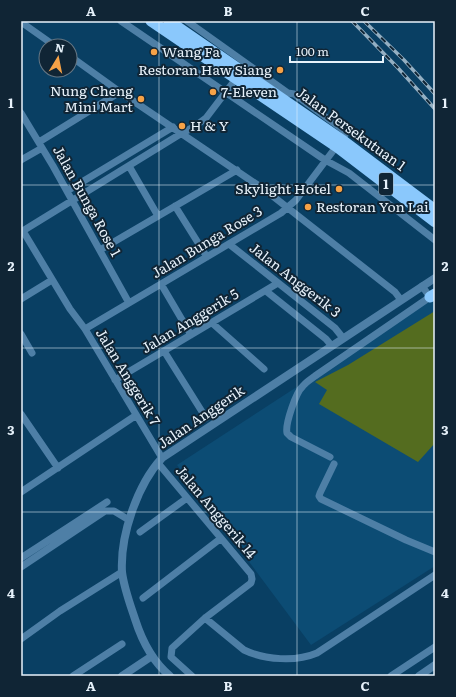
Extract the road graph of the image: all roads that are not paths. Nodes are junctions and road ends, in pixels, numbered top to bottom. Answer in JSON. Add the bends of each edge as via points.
{"nodes":[{"id":1,"x":121,"y":21,"type":"edge"},
{"id":2,"x":151,"y":21,"type":"edge"},
{"id":3,"x":169,"y":21,"type":"edge"},
{"id":4,"x":187,"y":21,"type":"edge"},
{"id":5,"x":21,"y":22,"type":"edge"},
{"id":6,"x":44,"y":38,"type":"edge"},
{"id":7,"x":78,"y":62,"type":"edge"},
{"id":8,"x":239,"y":75,"type":"junction"},
{"id":9,"x":120,"y":92,"type":"junction"},
{"id":10,"x":226,"y":92,"type":"junction"},
{"id":11,"x":284,"y":100,"type":"junction"},
{"id":12,"x":21,"y":113,"type":"edge"},
{"id":13,"x":173,"y":127,"type":"junction"},
{"id":14,"x":182,"y":133,"type":"junction"},
{"id":15,"x":339,"y":143,"type":"junction"},
{"id":16,"x":41,"y":145,"type":"junction"},
{"id":17,"x":21,"y":160,"type":"edge"},
{"id":18,"x":325,"y":160,"type":"junction"},
{"id":19,"x":129,"y":166,"type":"junction"},
{"id":20,"x":237,"y":170,"type":"junction"},
{"id":21,"x":67,"y":191,"type":"junction"},
{"id":22,"x":72,"y":201,"type":"junction"},
{"id":23,"x":175,"y":206,"type":"junction"},
{"id":24,"x":288,"y":207,"type":"junction"},
{"id":25,"x":435,"y":210,"type":"edge"},
{"id":26,"x":158,"y":216,"type":"junction"},
{"id":27,"x":435,"y":222,"type":"edge"},
{"id":28,"x":22,"y":231,"type":"edge"},
{"id":29,"x":435,"y":240,"type":"edge"},
{"id":30,"x":229,"y":244,"type":"junction"},
{"id":31,"x":100,"y":250,"type":"junction"},
{"id":32,"x":207,"y":257,"type":"junction"},
{"id":33,"x":435,"y":278,"type":"edge"},
{"id":34,"x":52,"y":280,"type":"junction"},
{"id":35,"x":278,"y":283,"type":"junction"},
{"id":36,"x":161,"y":284,"type":"junction"},
{"id":37,"x":422,"y":286,"type":"junction"},
{"id":38,"x":266,"y":291,"type":"junction"},
{"id":39,"x":433,"y":296,"type":"edge"},
{"id":40,"x":21,"y":299,"type":"edge"},
{"id":41,"x":401,"y":300,"type":"junction"},
{"id":42,"x":129,"y":303,"type":"junction"},
{"id":43,"x":212,"y":323,"type":"junction"},
{"id":44,"x":85,"y":329,"type":"junction"},
{"id":45,"x":21,"y":334,"type":"edge"},
{"id":46,"x":191,"y":335,"type":"junction"},
{"id":47,"x":343,"y":338,"type":"junction"},
{"id":48,"x":331,"y":346,"type":"junction"},
{"id":49,"x":164,"y":351,"type":"junction"},
{"id":50,"x":32,"y":353,"type":"dead end"},
{"id":51,"x":264,"y":369,"type":"dead end"},
{"id":52,"x":115,"y":380,"type":"junction"},
{"id":53,"x":21,"y":414,"type":"edge"},
{"id":54,"x":135,"y":416,"type":"junction"},
{"id":55,"x":206,"y":418,"type":"dead end"},
{"id":56,"x":330,"y":457,"type":"dead end"},
{"id":57,"x":160,"y":461,"type":"junction"},
{"id":58,"x":334,"y":464,"type":"dead end"},
{"id":59,"x":58,"y":468,"type":"junction"},
{"id":60,"x":21,"y":492,"type":"edge"},
{"id":61,"x":187,"y":498,"type":"junction"},
{"id":62,"x":107,"y":502,"type":"dead end"},
{"id":63,"x":129,"y":520,"type":"junction"},
{"id":64,"x":140,"y":532,"type":"dead end"},
{"id":65,"x":220,"y":538,"type":"junction"},
{"id":66,"x":435,"y":552,"type":"edge"},
{"id":67,"x":21,"y":558,"type":"edge"},
{"id":68,"x":21,"y":567,"type":"edge"},
{"id":69,"x":122,"y":572,"type":"junction"},
{"id":70,"x":435,"y":575,"type":"edge"},
{"id":71,"x":143,"y":598,"type":"dead end"},
{"id":72,"x":205,"y":618,"type":"junction"},
{"id":73,"x":21,"y":639,"type":"edge"},
{"id":74,"x":122,"y":644,"type":"dead end"},
{"id":75,"x":435,"y":647,"type":"edge"},
{"id":76,"x":152,"y":656,"type":"junction"},
{"id":77,"x":435,"y":665,"type":"edge"},
{"id":78,"x":76,"y":675,"type":"edge"},
{"id":79,"x":122,"y":676,"type":"edge"},
{"id":80,"x":170,"y":676,"type":"edge"},
{"id":81,"x":192,"y":676,"type":"edge"},
{"id":82,"x":391,"y":676,"type":"edge"},
{"id":83,"x":419,"y":676,"type":"edge"}],
"edges":[{"from":1,"to":10,"type":"street"},
{"from":2,"to":8,"type":"highway","name":"Jalan Persekutuan 1","number":"1"},
{"from":3,"to":8,"type":"highway","name":"Jalan Persekutuan 1","number":"1"},
{"from":4,"to":11,"type":"street"},
{"from":5,"to":6,"type":"street"},
{"from":7,"to":9,"type":"street"},
{"from":8,"to":10,"type":"street"},
{"from":8,"to":11,"type":"highway","name":"Jalan Persekutuan 1","number":"1"},
{"from":9,"to":13,"type":"street"},
{"from":9,"to":16,"type":"street"},
{"from":10,"to":14,"type":"street","via":[[206,118]]},
{"from":10,"to":18,"type":"street"},
{"from":11,"to":15,"type":"highway","name":"Jalan Persekutuan 1","number":"1"},
{"from":11,"to":15,"type":"street","via":[[294,94],[342,129],[345,135]]},
{"from":12,"to":16,"type":"street","name":"Jalan Bunga Rose 1"},
{"from":13,"to":14,"type":"street"},
{"from":13,"to":21,"type":"street"},
{"from":14,"to":19,"type":"street"},
{"from":14,"to":20,"type":"street"},
{"from":15,"to":18,"type":"street","name":"Jalan Bunga Rose 3"},
{"from":15,"to":25,"type":"highway","name":"Jalan Persekutuan 1","number":"1"},
{"from":15,"to":27,"type":"highway","name":"Jalan Persekutuan 1","number":"1"},
{"from":16,"to":17,"type":"street"},
{"from":16,"to":21,"type":"street","name":"Jalan Bunga Rose 1"},
{"from":18,"to":24,"type":"street","name":"Jalan Bunga Rose 3"},
{"from":18,"to":29,"type":"street","via":[[349,173]]},
{"from":19,"to":22,"type":"street"},
{"from":19,"to":26,"type":"street"},
{"from":20,"to":23,"type":"street"},
{"from":20,"to":24,"type":"street"},
{"from":21,"to":22,"type":"street","name":"Jalan Bunga Rose 1"},
{"from":22,"to":28,"type":"street"},
{"from":22,"to":31,"type":"street","name":"Jalan Bunga Rose 1"},
{"from":23,"to":26,"type":"street"},
{"from":23,"to":32,"type":"street"},
{"from":24,"to":30,"type":"street","name":"Jalan Bunga Rose 3"},
{"from":24,"to":41,"type":"street","via":[[395,292]]},
{"from":26,"to":31,"type":"street"},
{"from":28,"to":34,"type":"street","name":"Jalan Anggerik 7"},
{"from":30,"to":32,"type":"street","name":"Jalan Bunga Rose 3"},
{"from":30,"to":35,"type":"street","name":"Jalan Anggerik 3"},
{"from":31,"to":42,"type":"street","name":"Jalan Bunga Rose 1"},
{"from":32,"to":36,"type":"street","name":"Jalan Bunga Rose 3"},
{"from":33,"to":37,"type":"street","name":"Jalan Anggerik"},
{"from":34,"to":40,"type":"street"},
{"from":34,"to":44,"type":"street","name":"Jalan Anggerik 7"},
{"from":35,"to":38,"type":"street","name":"Jalan Anggerik 5"},
{"from":35,"to":47,"type":"street","name":"Jalan Anggerik 3","via":[[335,328]]},
{"from":36,"to":42,"type":"street","name":"Jalan Bunga Rose 3"},
{"from":36,"to":46,"type":"street"},
{"from":37,"to":39,"type":"street"},
{"from":37,"to":41,"type":"street","name":"Jalan Anggerik"},
{"from":38,"to":43,"type":"street","name":"Jalan Anggerik 5"},
{"from":38,"to":48,"type":"street","via":[[326,338]]},
{"from":39,"to":56,"type":"street","via":[[315,376],[297,393],[286,427],[287,433]]},
{"from":41,"to":47,"type":"street","name":"Jalan Anggerik"},
{"from":42,"to":44,"type":"street","name":"Jalan Bunga Rose 3"},
{"from":43,"to":46,"type":"street","name":"Jalan Anggerik 5"},
{"from":43,"to":51,"type":"street"},
{"from":44,"to":52,"type":"street","name":"Jalan Anggerik 7"},
{"from":45,"to":50,"type":"street"},
{"from":46,"to":49,"type":"street","name":"Jalan Anggerik 5"},
{"from":47,"to":48,"type":"street","name":"Jalan Anggerik"},
{"from":48,"to":57,"type":"street","name":"Jalan Anggerik"},
{"from":49,"to":52,"type":"street","name":"Jalan Anggerik 5"},
{"from":49,"to":55,"type":"street"},
{"from":52,"to":54,"type":"street","name":"Jalan Anggerik 7"},
{"from":53,"to":59,"type":"street"},
{"from":54,"to":57,"type":"street","name":"Jalan Anggerik 7"},
{"from":54,"to":59,"type":"street"},
{"from":57,"to":61,"type":"street","name":"Jalan Anggerik 14"},
{"from":57,"to":63,"type":"street","name":"Jalan Anggerik","via":[[138,494]]},
{"from":58,"to":66,"type":"street","via":[[320,493],[321,499]]},
{"from":59,"to":60,"type":"street"},
{"from":61,"to":64,"type":"street"},
{"from":61,"to":65,"type":"street","name":"Jalan Anggerik 14"},
{"from":62,"to":67,"type":"street"},
{"from":63,"to":68,"type":"street","via":[[114,511],[105,511]]},
{"from":63,"to":69,"type":"street","name":"Jalan Anggerik"},
{"from":65,"to":71,"type":"street"},
{"from":65,"to":72,"type":"street","name":"Jalan Anggerik 14","via":[[251,574],[252,579]]},
{"from":69,"to":73,"type":"street"},
{"from":69,"to":76,"type":"street","name":"Jalan Anggerik","via":[[141,636]]},
{"from":70,"to":72,"type":"street","via":[[317,653],[302,658],[276,658],[250,653]]},
{"from":72,"to":81,"type":"street","via":[[172,648],[171,652],[177,663]]},
{"from":74,"to":78,"type":"street"},
{"from":75,"to":82,"type":"street"},
{"from":76,"to":79,"type":"street"},
{"from":76,"to":80,"type":"street","name":"Jalan Anggerik"},
{"from":77,"to":83,"type":"street"}]}
